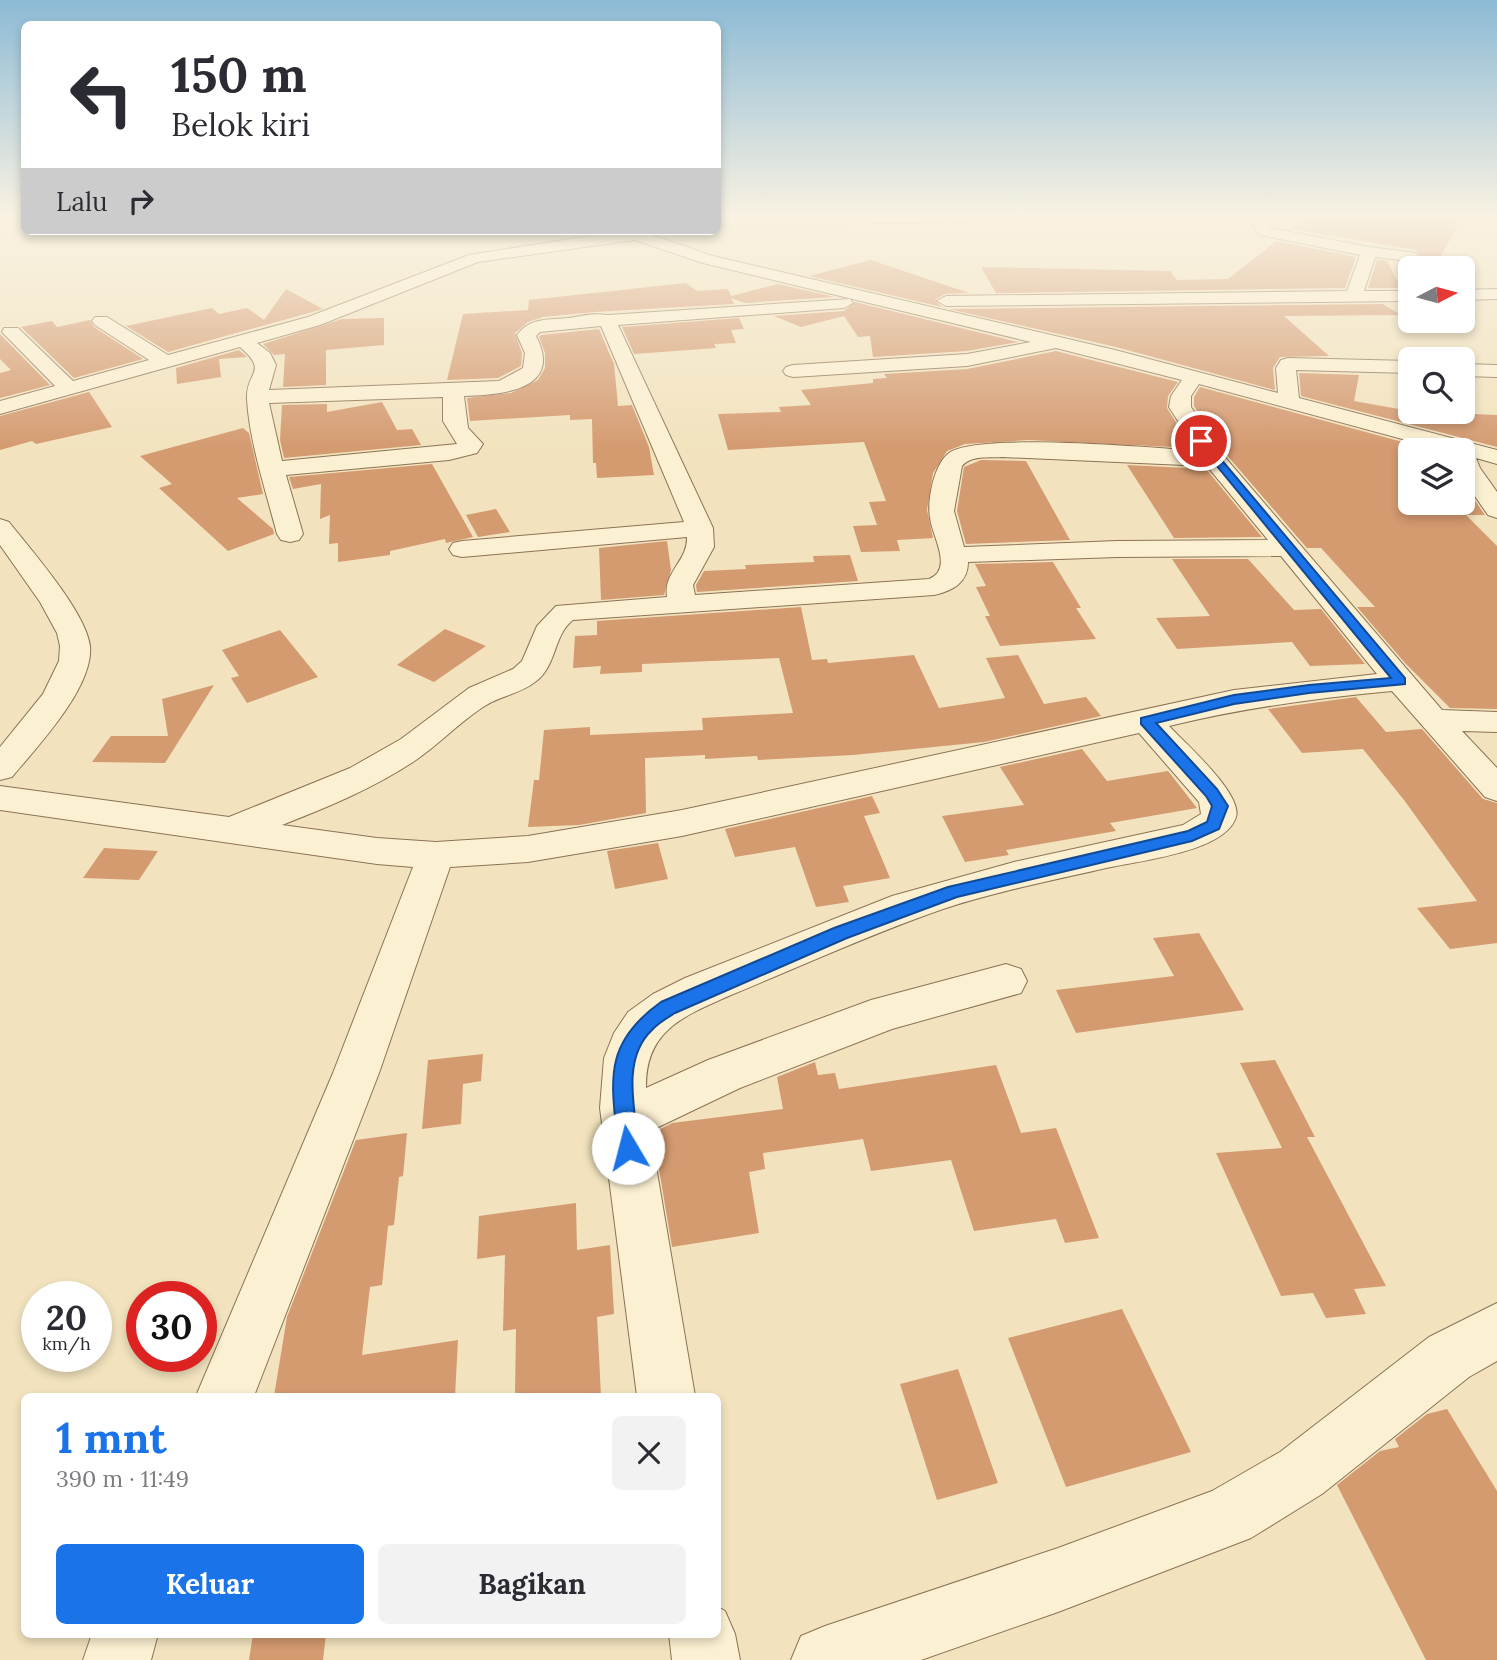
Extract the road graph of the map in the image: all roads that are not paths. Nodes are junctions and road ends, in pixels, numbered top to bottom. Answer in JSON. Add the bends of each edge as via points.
{"nodes":[{"id":1,"x":385,"y":294,"type":"edge"},
{"id":2,"x":859,"y":294,"type":"edge"},
{"id":3,"x":1398,"y":296,"type":"edge"},
{"id":4,"x":1354,"y":297,"type":"joint"},
{"id":5,"x":888,"y":301,"type":"junction"},
{"id":6,"x":558,"y":311,"type":"dead end"},
{"id":7,"x":607,"y":320,"type":"junction"},
{"id":8,"x":101,"y":321,"type":"dead end"},
{"id":9,"x":11,"y":332,"type":"dead end"},
{"id":10,"x":245,"y":342,"type":"junction"},
{"id":11,"x":1057,"y":342,"type":"junction"},
{"id":12,"x":892,"y":346,"type":"dead end"},
{"id":13,"x":165,"y":362,"type":"junction"},
{"id":14,"x":921,"y":363,"type":"junction"},
{"id":15,"x":1398,"y":368,"type":"edge"},
{"id":16,"x":1475,"y":370,"type":"edge"},
{"id":17,"x":793,"y":371,"type":"dead end"},
{"id":18,"x":1497,"y":371,"type":"edge"},
{"id":19,"x":1194,"y":377,"type":"junction"},
{"id":20,"x":68,"y":388,"type":"junction"},
{"id":21,"x":454,"y":390,"type":"junction"},
{"id":22,"x":257,"y":397,"type":"junction"},
{"id":23,"x":1289,"y":401,"type":"junction"},
{"id":24,"x":0,"y":408,"type":"edge"},
{"id":25,"x":1416,"y":438,"type":"edge"},
{"id":26,"x":1475,"y":453,"type":"edge"},
{"id":27,"x":1497,"y":457,"type":"edge"},
{"id":28,"x":1214,"y":459,"type":"junction"},
{"id":29,"x":274,"y":469,"type":"junction"},
{"id":30,"x":1475,"y":479,"type":"edge"},
{"id":31,"x":1497,"y":510,"type":"edge"},
{"id":32,"x":0,"y":527,"type":"edge"},
{"id":33,"x":700,"y":528,"type":"junction"},
{"id":34,"x":290,"y":534,"type":"dead end"},
{"id":35,"x":1288,"y":548,"type":"junction"},
{"id":36,"x":462,"y":549,"type":"dead end"},
{"id":37,"x":953,"y":555,"type":"junction"},
{"id":38,"x":682,"y":604,"type":"junction"},
{"id":39,"x":1400,"y":681,"type":"junction"},
{"id":40,"x":1433,"y":720,"type":"junction"},
{"id":41,"x":1146,"y":721,"type":"junction"},
{"id":42,"x":1497,"y":722,"type":"edge"},
{"id":43,"x":0,"y":769,"type":"edge"},
{"id":44,"x":1497,"y":789,"type":"edge"},
{"id":45,"x":0,"y":798,"type":"edge"},
{"id":46,"x":230,"y":830,"type":"junction"},
{"id":47,"x":436,"y":855,"type":"junction"},
{"id":48,"x":1006,"y":981,"type":"dead end"},
{"id":49,"x":624,"y":1120,"type":"junction"},
{"id":50,"x":1497,"y":1331,"type":"edge"},
{"id":51,"x":226,"y":1393,"type":"edge"},
{"id":52,"x":666,"y":1393,"type":"edge"},
{"id":53,"x":124,"y":1638,"type":"edge"},
{"id":54,"x":703,"y":1638,"type":"edge"},
{"id":55,"x":117,"y":1660,"type":"edge"},
{"id":56,"x":706,"y":1660,"type":"edge"},
{"id":57,"x":825,"y":1660,"type":"edge"}],
"edges":[{"from":1,"to":10,"type":"street"},
{"from":2,"to":5,"type":"street"},
{"from":3,"to":4,"type":"street"},
{"from":4,"to":5,"type":"street"},
{"from":5,"to":7,"type":"street"},
{"from":5,"to":11,"type":"street"},
{"from":6,"to":7,"type":"street"},
{"from":7,"to":21,"type":"street","via":[[533,328],[526,335],[536,358],[529,374],[505,386]]},
{"from":7,"to":33,"type":"street"},
{"from":8,"to":13,"type":"street"},
{"from":9,"to":20,"type":"street"},
{"from":10,"to":13,"type":"street"},
{"from":10,"to":22,"type":"street","via":[[266,365]]},
{"from":11,"to":14,"type":"street","via":[[991,357]]},
{"from":11,"to":19,"type":"street"},
{"from":12,"to":14,"type":"street"},
{"from":13,"to":20,"type":"street"},
{"from":14,"to":17,"type":"street"},
{"from":15,"to":23,"type":"street","via":[[1288,364]]},
{"from":16,"to":18,"type":"street"},
{"from":19,"to":23,"type":"street"},
{"from":19,"to":28,"type":"street","via":[[1181,396],[1180,407]]},
{"from":20,"to":24,"type":"street"},
{"from":21,"to":22,"type":"street"},
{"from":21,"to":29,"type":"street","via":[[454,423],[459,436],[472,444],[469,448]]},
{"from":22,"to":29,"type":"street"},
{"from":23,"to":25,"type":"street"},
{"from":26,"to":27,"type":"street"},
{"from":28,"to":35,"type":"street"},
{"from":28,"to":37,"type":"street","via":[[1036,450],[976,450],[959,455],[951,464],[943,494],[942,516]]},
{"from":29,"to":34,"type":"street"},
{"from":30,"to":31,"type":"street"},
{"from":32,"to":43,"type":"street","via":[[67,624],[75,645],[62,688]]},
{"from":33,"to":36,"type":"street"},
{"from":33,"to":38,"type":"street","via":[[701,547],[678,585]]},
{"from":35,"to":37,"type":"street"},
{"from":35,"to":39,"type":"street"},
{"from":37,"to":38,"type":"street","via":[[953,579],[934,587]]},
{"from":38,"to":46,"type":"street","via":[[566,612],[550,626],[541,658],[527,675],[481,694],[404,752],[354,782]]},
{"from":39,"to":40,"type":"street"},
{"from":39,"to":41,"type":"street","via":[[1234,700]]},
{"from":40,"to":42,"type":"street"},
{"from":40,"to":44,"type":"street"},
{"from":41,"to":47,"type":"street","via":[[682,823],[528,849]]},
{"from":41,"to":49,"type":"street","via":[[1212,793],[1220,806],[1214,825],[1192,836],[954,891],[850,929],[668,1007],[632,1041],[622,1083]]},
{"from":45,"to":46,"type":"street"},
{"from":46,"to":47,"type":"street"},
{"from":47,"to":51,"type":"street","via":[[356,1073]]},
{"from":48,"to":49,"type":"street","via":[[886,1013],[724,1074]]},
{"from":49,"to":52,"type":"street"},
{"from":50,"to":57,"type":"street","via":[[1449,1357],[1301,1473],[1228,1516]]},
{"from":53,"to":55,"type":"street"},
{"from":54,"to":56,"type":"street"}]}
